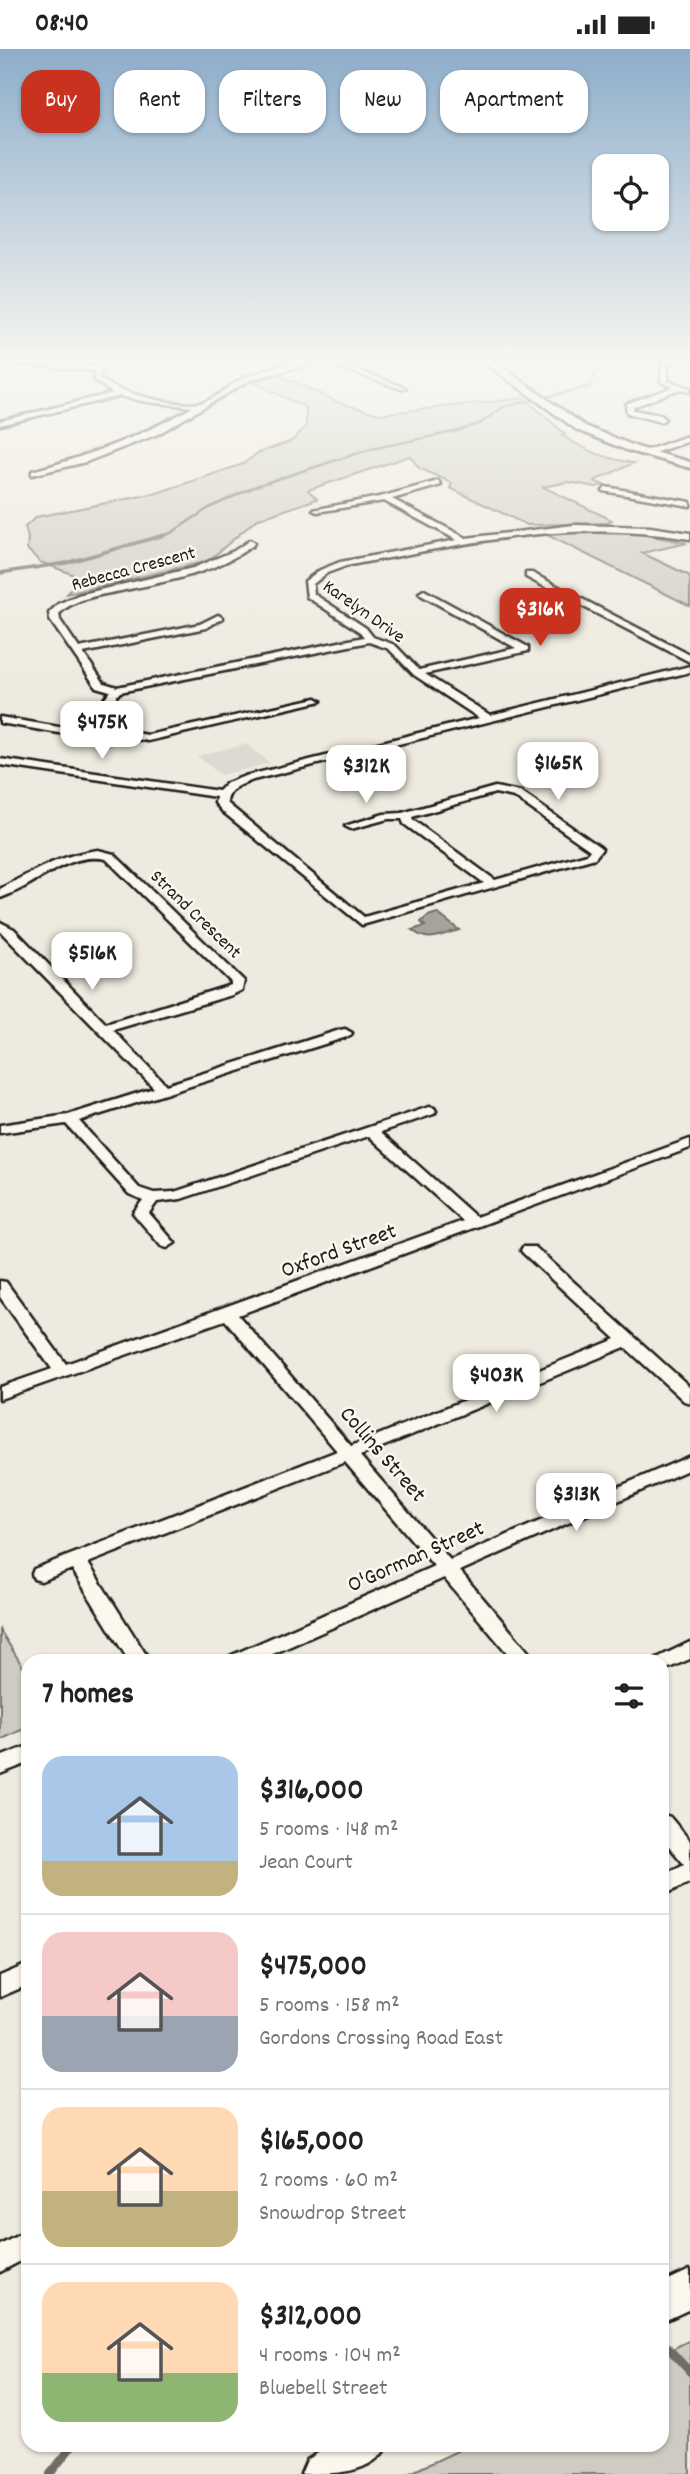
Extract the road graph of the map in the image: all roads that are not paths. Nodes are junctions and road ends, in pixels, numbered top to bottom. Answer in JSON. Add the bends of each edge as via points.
{"nodes":[{"id":1,"x":45,"y":470,"type":"edge"},
{"id":2,"x":35,"y":473,"type":"dead end"},
{"id":3,"x":438,"y":483,"type":"dead end"},
{"id":4,"x":606,"y":489,"type":"dead end"},
{"id":5,"x":385,"y":498,"type":"junction"},
{"id":6,"x":690,"y":504,"type":"edge"},
{"id":7,"x":317,"y":510,"type":"dead end"},
{"id":8,"x":690,"y":536,"type":"edge"},
{"id":9,"x":465,"y":541,"type":"junction"},
{"id":10,"x":250,"y":543,"type":"dead end"},
{"id":11,"x":529,"y":575,"type":"dead end"},
{"id":12,"x":424,"y":593,"type":"dead end"},
{"id":13,"x":218,"y":618,"type":"dead end"},
{"id":14,"x":370,"y":639,"type":"junction"},
{"id":15,"x":76,"y":652,"type":"junction"},
{"id":16,"x":690,"y":659,"type":"edge"},
{"id":17,"x":690,"y":669,"type":"edge"},
{"id":18,"x":417,"y":673,"type":"junction"},
{"id":19,"x":117,"y":690,"type":"junction"},
{"id":20,"x":316,"y":701,"type":"dead end"},
{"id":21,"x":488,"y":719,"type":"junction"},
{"id":22,"x":0,"y":720,"type":"edge"},
{"id":23,"x":131,"y":735,"type":"junction"},
{"id":24,"x":0,"y":762,"type":"edge"},
{"id":25,"x":222,"y":795,"type":"junction"},
{"id":26,"x":405,"y":816,"type":"junction"},
{"id":27,"x":351,"y":826,"type":"dead end"},
{"id":28,"x":492,"y":883,"type":"junction"},
{"id":29,"x":0,"y":894,"type":"edge"},
{"id":30,"x":0,"y":926,"type":"edge"},
{"id":31,"x":103,"y":1028,"type":"junction"},
{"id":32,"x":345,"y":1033,"type":"dead end"},
{"id":33,"x":163,"y":1090,"type":"junction"},
{"id":34,"x":429,"y":1111,"type":"dead end"},
{"id":35,"x":70,"y":1119,"type":"junction"},
{"id":36,"x":0,"y":1129,"type":"edge"},
{"id":37,"x":372,"y":1131,"type":"junction"},
{"id":38,"x":690,"y":1143,"type":"edge"},
{"id":39,"x":152,"y":1198,"type":"junction"},
{"id":40,"x":474,"y":1223,"type":"junction"},
{"id":41,"x":167,"y":1243,"type":"dead end"},
{"id":42,"x":529,"y":1250,"type":"dead end"},
{"id":43,"x":0,"y":1286,"type":"edge"},
{"id":44,"x":228,"y":1313,"type":"junction"},
{"id":45,"x":628,"y":1340,"type":"junction"},
{"id":46,"x":62,"y":1371,"type":"junction"},
{"id":47,"x":0,"y":1393,"type":"edge"},
{"id":48,"x":690,"y":1397,"type":"edge"},
{"id":49,"x":350,"y":1453,"type":"junction"},
{"id":50,"x":690,"y":1462,"type":"edge"},
{"id":51,"x":76,"y":1560,"type":"junction"},
{"id":52,"x":447,"y":1567,"type":"junction"},
{"id":53,"x":41,"y":1574,"type":"dead end"},
{"id":54,"x":690,"y":1650,"type":"edge"},
{"id":55,"x":136,"y":1654,"type":"edge"},
{"id":56,"x":253,"y":1654,"type":"edge"},
{"id":57,"x":520,"y":1654,"type":"edge"},
{"id":58,"x":669,"y":1660,"type":"edge"},
{"id":59,"x":21,"y":1757,"type":"edge"},
{"id":60,"x":0,"y":1766,"type":"edge"},
{"id":61,"x":669,"y":1832,"type":"edge"},
{"id":62,"x":690,"y":1857,"type":"edge"},
{"id":63,"x":690,"y":1871,"type":"edge"},
{"id":64,"x":669,"y":1883,"type":"edge"},
{"id":65,"x":21,"y":1977,"type":"edge"},
{"id":66,"x":0,"y":1987,"type":"edge"},
{"id":67,"x":21,"y":2247,"type":"edge"},
{"id":68,"x":0,"y":2259,"type":"edge"},
{"id":69,"x":690,"y":2289,"type":"edge"},
{"id":70,"x":669,"y":2300,"type":"edge"},
{"id":71,"x":357,"y":2452,"type":"edge"},
{"id":72,"x":321,"y":2474,"type":"edge"}],
"edges":[{"from":1,"to":2,"type":"street"},
{"from":3,"to":5,"type":"street"},
{"from":4,"to":6,"type":"street"},
{"from":5,"to":7,"type":"street"},
{"from":5,"to":9,"type":"street"},
{"from":8,"to":9,"type":"street","name":"Karelyn Drive","via":[[575,526]]},
{"from":9,"to":14,"type":"street","name":"Karelyn Drive","via":[[362,559],[317,574],[308,583],[310,595]]},
{"from":10,"to":15,"type":"street","name":"Rebecca Crescent","via":[[215,564],[80,597],[61,606],[54,613],[55,620]]},
{"from":11,"to":16,"type":"street"},
{"from":12,"to":18,"type":"street","via":[[525,649]]},
{"from":13,"to":15,"type":"street","via":[[203,626]]},
{"from":14,"to":18,"type":"street","name":"Karelyn Drive","via":[[392,647]]},
{"from":14,"to":19,"type":"street"},
{"from":15,"to":19,"type":"street","name":"Rebecca Crescent","via":[[100,685]]},
{"from":17,"to":21,"type":"street"},
{"from":18,"to":21,"type":"street","name":"Karelyn Drive"},
{"from":19,"to":23,"type":"street","via":[[110,699]]},
{"from":20,"to":23,"type":"street","via":[[148,738]]},
{"from":21,"to":25,"type":"street","via":[[243,780]]},
{"from":22,"to":23,"type":"street","via":[[112,739]]},
{"from":24,"to":25,"type":"street"},
{"from":25,"to":28,"type":"street","via":[[227,810],[362,921]]},
{"from":26,"to":27,"type":"street"},
{"from":26,"to":28,"type":"street"},
{"from":26,"to":28,"type":"street","via":[[495,790],[517,794],[597,851]]},
{"from":29,"to":31,"type":"street","name":"Strand Crescent","via":[[70,859],[102,853],[238,981],[237,987],[227,992]]},
{"from":30,"to":31,"type":"street"},
{"from":31,"to":33,"type":"street"},
{"from":32,"to":33,"type":"street"},
{"from":33,"to":35,"type":"street"},
{"from":34,"to":37,"type":"street"},
{"from":35,"to":36,"type":"street"},
{"from":35,"to":39,"type":"street","via":[[134,1191]]},
{"from":37,"to":39,"type":"street","via":[[176,1196]]},
{"from":37,"to":40,"type":"street"},
{"from":38,"to":40,"type":"street","name":"Oxford Street"},
{"from":39,"to":41,"type":"street","via":[[141,1213]]},
{"from":40,"to":44,"type":"street","name":"Oxford Street"},
{"from":42,"to":45,"type":"street"},
{"from":43,"to":46,"type":"street"},
{"from":44,"to":46,"type":"street","name":"Oxford Street"},
{"from":44,"to":49,"type":"street","name":"Collins Street"},
{"from":45,"to":48,"type":"street"},
{"from":45,"to":49,"type":"street"},
{"from":46,"to":47,"type":"street","name":"Oxford Street"},
{"from":49,"to":51,"type":"street"},
{"from":49,"to":52,"type":"street","name":"Collins Street"},
{"from":50,"to":52,"type":"street","name":"O'Gorman Street"},
{"from":51,"to":53,"type":"street"},
{"from":51,"to":55,"type":"street"},
{"from":52,"to":56,"type":"street","name":"O'Gorman Street"},
{"from":52,"to":57,"type":"street","name":"Collins Street"},
{"from":54,"to":58,"type":"street"},
{"from":59,"to":60,"type":"street"},
{"from":61,"to":62,"type":"street"},
{"from":63,"to":64,"type":"street"},
{"from":65,"to":66,"type":"street"},
{"from":67,"to":68,"type":"street"},
{"from":69,"to":70,"type":"main road"},
{"from":71,"to":72,"type":"main road"}]}
